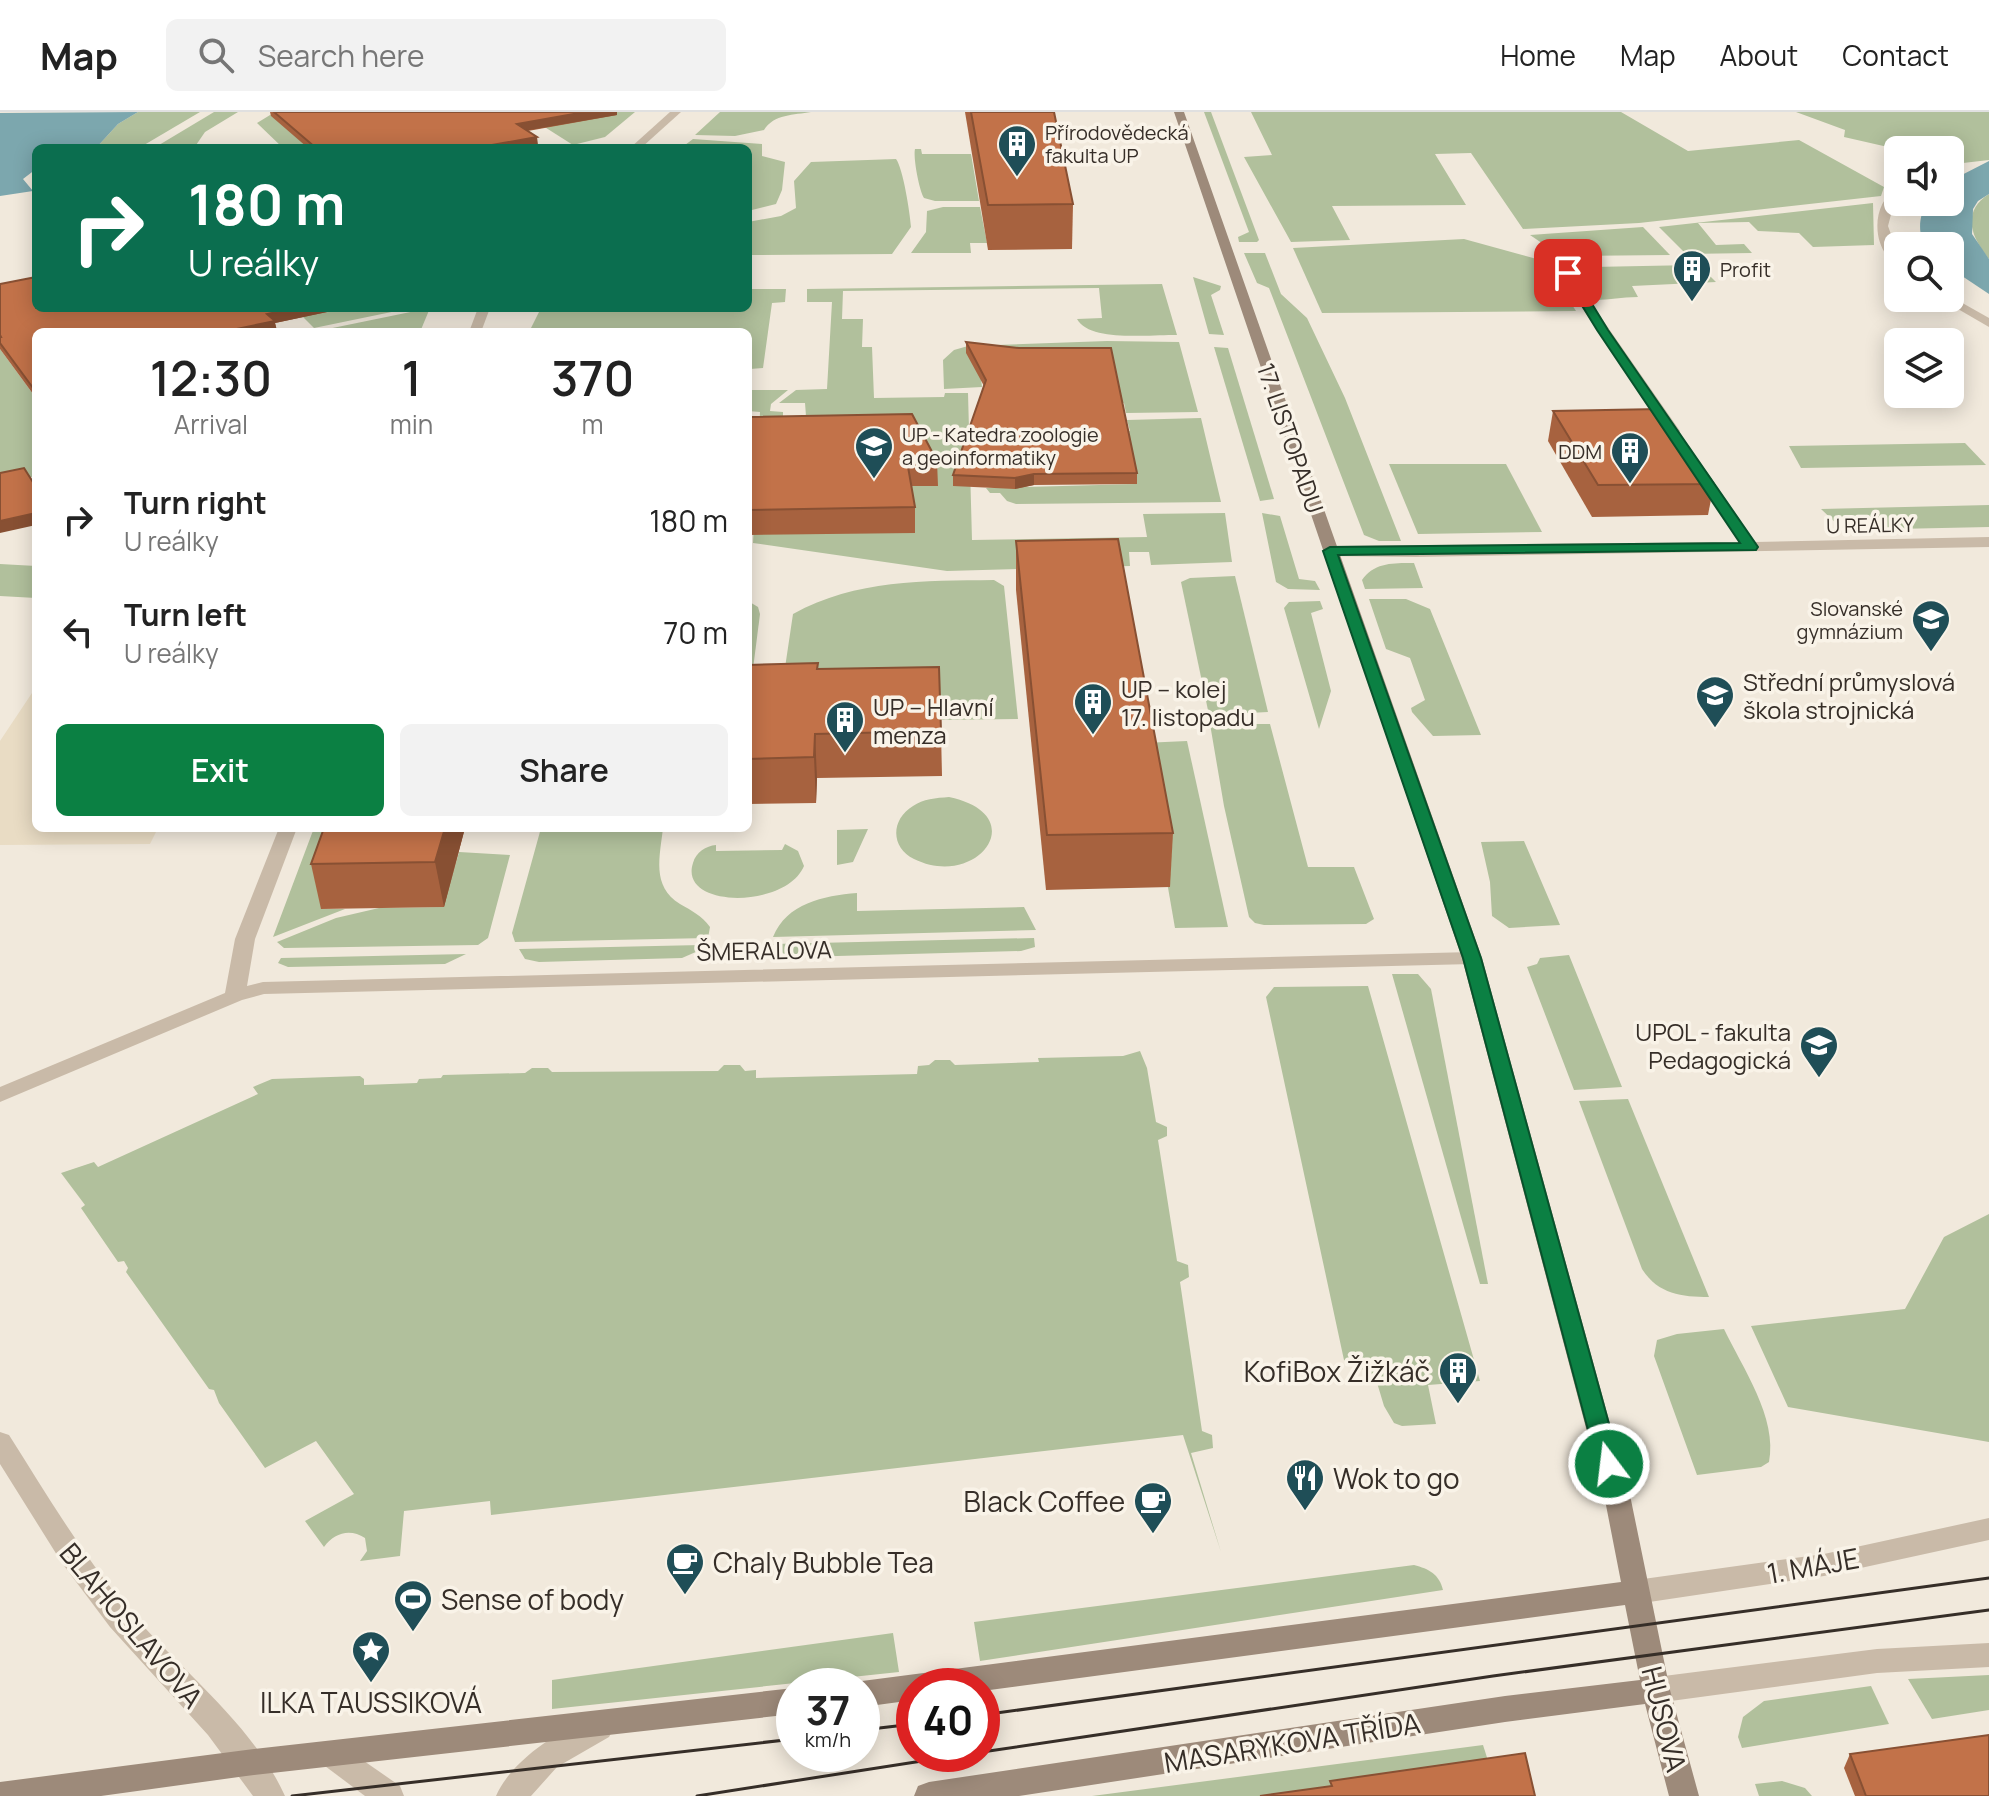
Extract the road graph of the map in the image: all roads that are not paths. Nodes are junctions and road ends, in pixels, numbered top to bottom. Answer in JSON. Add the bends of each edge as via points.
{"nodes":[{"id":1,"x":676,"y":112,"type":"edge"},
{"id":2,"x":1179,"y":112,"type":"edge"},
{"id":3,"x":640,"y":144,"type":"edge"},
{"id":4,"x":1884,"y":214,"type":"edge"},
{"id":5,"x":1884,"y":240,"type":"edge"},
{"id":6,"x":1569,"y":263,"type":"dead end"},
{"id":7,"x":1964,"y":309,"type":"edge"},
{"id":8,"x":1989,"y":323,"type":"edge"},
{"id":9,"x":1679,"y":441,"type":"edge"},
{"id":10,"x":1687,"y":453,"type":"edge"},
{"id":11,"x":1989,"y":542,"type":"edge"},
{"id":12,"x":1751,"y":547,"type":"junction"},
{"id":13,"x":1330,"y":551,"type":"junction"},
{"id":14,"x":286,"y":832,"type":"edge"},
{"id":15,"x":1472,"y":958,"type":"junction"},
{"id":16,"x":235,"y":996,"type":"junction"},
{"id":17,"x":0,"y":1095,"type":"edge"},
{"id":18,"x":0,"y":1442,"type":"edge"},
{"id":19,"x":1989,"y":1529,"type":"edge"},
{"id":20,"x":1636,"y":1592,"type":"junction"},
{"id":21,"x":1646,"y":1642,"type":"joint"},
{"id":22,"x":1989,"y":1655,"type":"edge"},
{"id":23,"x":1000,"y":1676,"type":"edge"},
{"id":24,"x":1656,"y":1690,"type":"junction"},
{"id":25,"x":776,"y":1703,"type":"edge"},
{"id":26,"x":618,"y":1721,"type":"junction"},
{"id":27,"x":331,"y":1754,"type":"junction"},
{"id":28,"x":246,"y":1763,"type":"junction"},
{"id":29,"x":0,"y":1796,"type":"edge"},
{"id":30,"x":270,"y":1796,"type":"edge"},
{"id":31,"x":389,"y":1796,"type":"edge"},
{"id":32,"x":511,"y":1796,"type":"edge"},
{"id":33,"x":929,"y":1796,"type":"edge"},
{"id":34,"x":1684,"y":1796,"type":"edge"}],
"edges":[{"from":1,"to":3,"type":"street"},
{"from":2,"to":13,"type":"street","name":"17. LISTOPADU"},
{"from":4,"to":5,"type":"street"},
{"from":6,"to":9,"type":"street","via":[[1578,293]]},
{"from":7,"to":8,"type":"street"},
{"from":10,"to":12,"type":"street"},
{"from":11,"to":12,"type":"street","name":"U REÁLKY"},
{"from":12,"to":13,"type":"street","name":"U REÁLKY"},
{"from":13,"to":15,"type":"street","name":"17. LISTOPADU"},
{"from":14,"to":16,"type":"street","via":[[245,939]]},
{"from":15,"to":16,"type":"street","name":"ŠMERALOVA","via":[[291,987]]},
{"from":15,"to":20,"type":"street","name":"17. LISTOPADU","via":[[1618,1500]]},
{"from":16,"to":17,"type":"street"},
{"from":18,"to":28,"type":"street","name":"BLAHOSLAVOVA","via":[[86,1577]]},
{"from":19,"to":20,"type":"street","name":"1. MÁJE","via":[[1824,1565]]},
{"from":20,"to":21,"type":"street","name":"17. LISTOPADU"},
{"from":20,"to":23,"type":"street"},
{"from":21,"to":24,"type":"street","name":"HUSOVA"},
{"from":22,"to":24,"type":"street","via":[[1877,1661]]},
{"from":24,"to":33,"type":"street","name":"MASARYKOVA TŘÍDA"},
{"from":24,"to":34,"type":"street","name":"HUSOVA"},
{"from":25,"to":26,"type":"street"},
{"from":26,"to":27,"type":"street"},
{"from":26,"to":32,"type":"street","via":[[588,1732],[547,1758]]},
{"from":27,"to":28,"type":"street"},
{"from":27,"to":31,"type":"street"},
{"from":28,"to":29,"type":"street"},
{"from":28,"to":30,"type":"street","name":"BLAHOSLAVOVA"}]}
